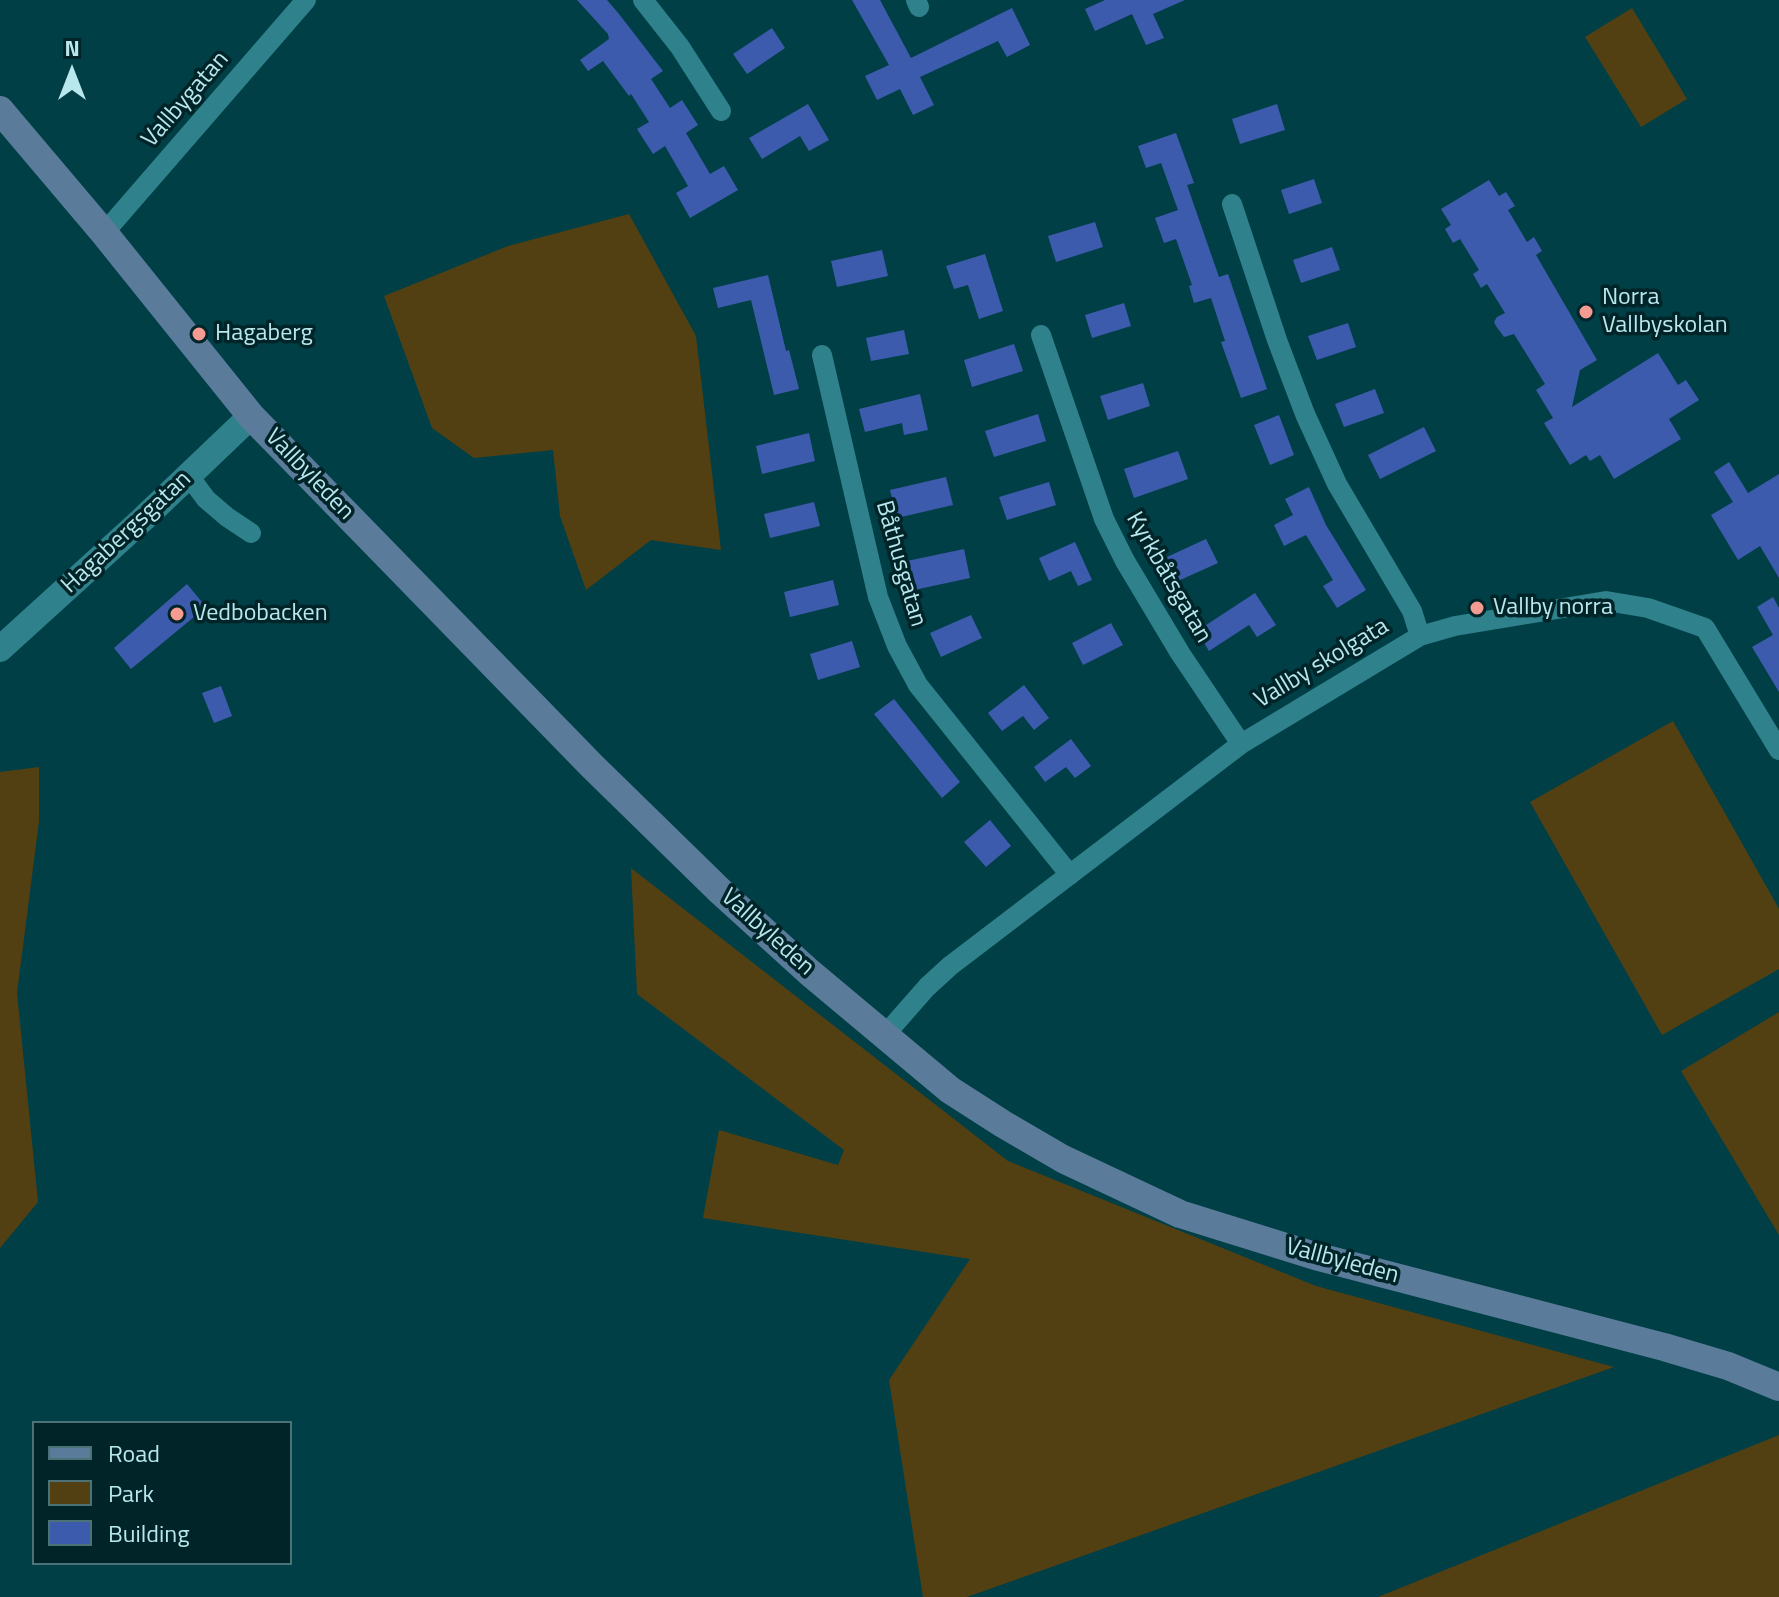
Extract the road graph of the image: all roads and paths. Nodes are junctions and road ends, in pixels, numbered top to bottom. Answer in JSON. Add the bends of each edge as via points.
{"nodes":[{"id":1,"x":306,"y":0,"type":"edge"},
{"id":2,"x":643,"y":0,"type":"edge"},
{"id":3,"x":0,"y":110,"type":"edge"},
{"id":4,"x":721,"y":111,"type":"dead end"},
{"id":5,"x":1232,"y":204,"type":"dead end"},
{"id":6,"x":104,"y":233,"type":"junction"},
{"id":7,"x":1041,"y":335,"type":"dead end"},
{"id":8,"x":822,"y":355,"type":"dead end"},
{"id":9,"x":251,"y":416,"type":"junction"},
{"id":10,"x":189,"y":476,"type":"junction"},
{"id":11,"x":251,"y":533,"type":"dead end"},
{"id":12,"x":1420,"y":636,"type":"junction"},
{"id":13,"x":0,"y":649,"type":"edge"},
{"id":14,"x":1241,"y":744,"type":"junction"},
{"id":15,"x":1779,"y":750,"type":"edge"},
{"id":16,"x":1070,"y":875,"type":"junction"},
{"id":17,"x":884,"y":1036,"type":"junction"},
{"id":18,"x":1779,"y":1387,"type":"edge"}],
"edges":[{"from":1,"to":6,"type":"street","name":"Vallbygatan"},
{"from":2,"to":4,"type":"street"},
{"from":3,"to":6,"type":"main road","name":"Vallbyleden"},
{"from":5,"to":12,"type":"street","name":"Vallby skolgata","via":[[1305,414],[1337,484],[1412,611]]},
{"from":6,"to":9,"type":"main road","name":"Vallbyleden"},
{"from":7,"to":14,"type":"street","name":"Kyrkbåtsgatan","via":[[1104,519],[1180,653]]},
{"from":8,"to":16,"type":"street","name":"Båthusgatan","via":[[878,597],[897,646],[918,685]]},
{"from":9,"to":10,"type":"street","name":"Hagabergsgatan"},
{"from":9,"to":17,"type":"main road","name":"Vallbyleden","via":[[721,892]]},
{"from":10,"to":11,"type":"street","via":[[206,499]]},
{"from":10,"to":13,"type":"street","name":"Hagabergsgatan"},
{"from":12,"to":14,"type":"street","name":"Vallby skolgata"},
{"from":12,"to":15,"type":"street","via":[[1606,601],[1648,608],[1705,628]]},
{"from":14,"to":16,"type":"street","name":"Vallby skolgata"},
{"from":16,"to":17,"type":"street","name":"Vallby skolgata","via":[[950,966]]},
{"from":17,"to":18,"type":"main road","name":"Vallbyleden","via":[[950,1090],[1003,1124],[1109,1183],[1180,1214],[1315,1256],[1664,1347]]}]}
